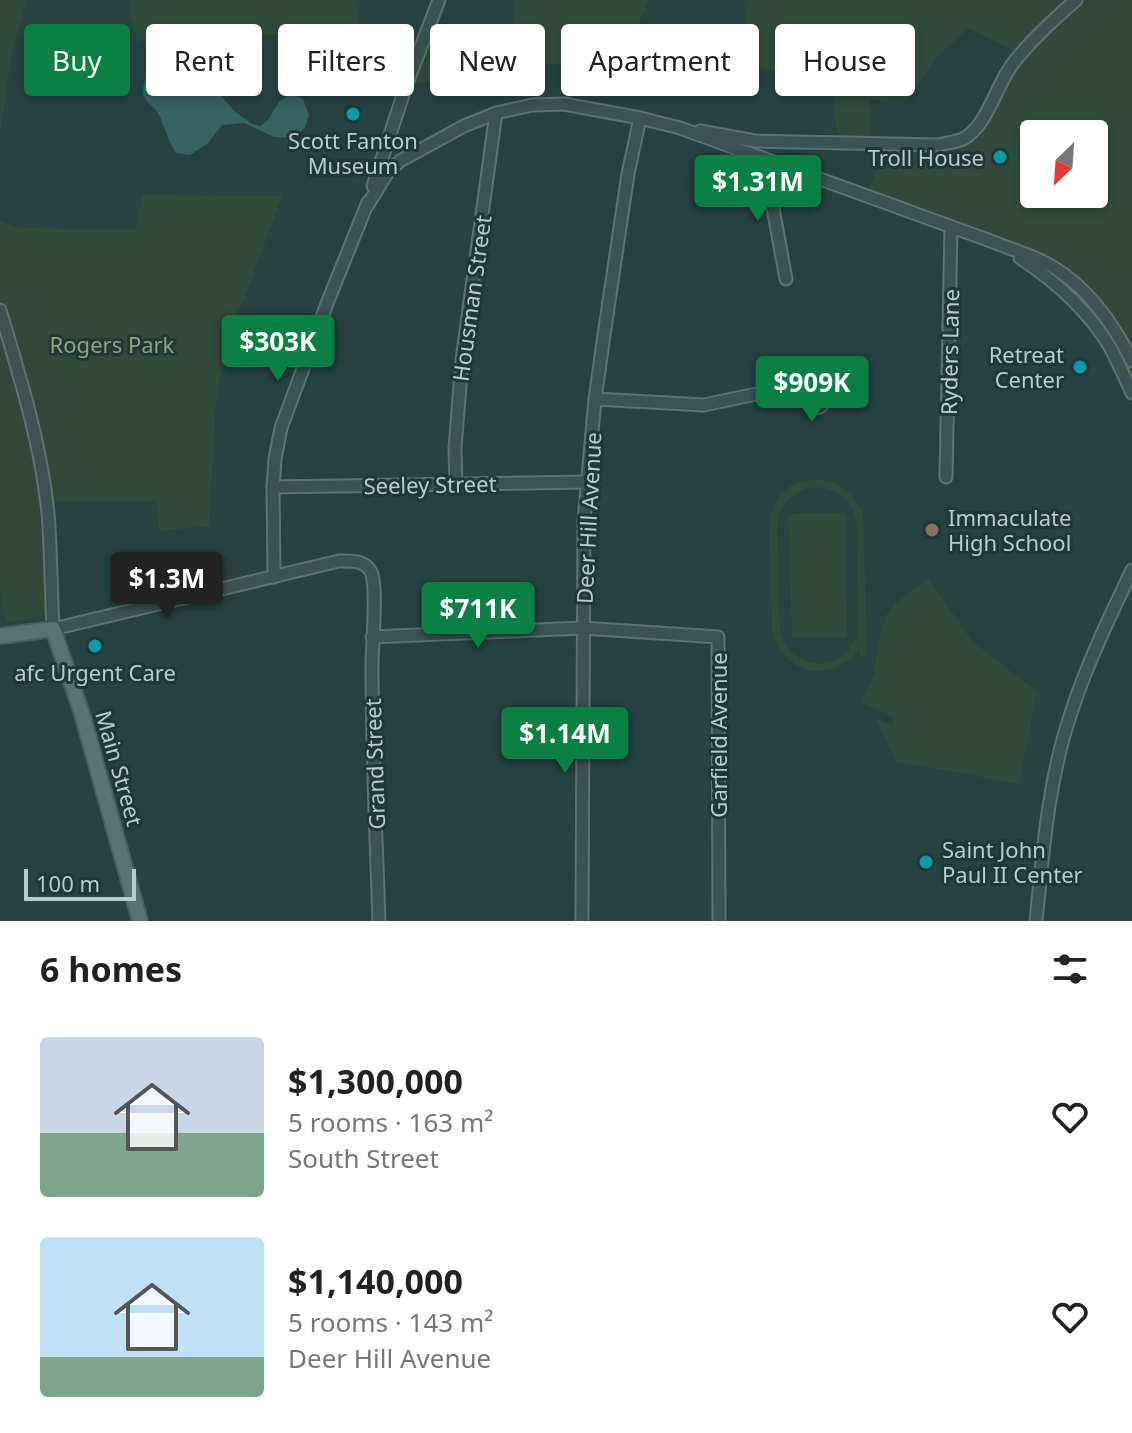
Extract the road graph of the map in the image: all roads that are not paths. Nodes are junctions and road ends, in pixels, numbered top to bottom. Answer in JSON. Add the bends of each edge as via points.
{"nodes":[{"id":1,"x":439,"y":0,"type":"edge"},
{"id":2,"x":1076,"y":0,"type":"edge"},
{"id":3,"x":496,"y":113,"type":"junction"},
{"id":4,"x":640,"y":118,"type":"junction"},
{"id":5,"x":680,"y":128,"type":"junction"},
{"id":6,"x":389,"y":138,"type":"junction"},
{"id":7,"x":408,"y":156,"type":"junction"},
{"id":8,"x":764,"y":159,"type":"junction"},
{"id":9,"x":367,"y":206,"type":"junction"},
{"id":10,"x":951,"y":228,"type":"junction"},
{"id":11,"x":996,"y":243,"type":"junction"},
{"id":12,"x":786,"y":279,"type":"dead end"},
{"id":13,"x":0,"y":310,"type":"edge"},
{"id":14,"x":1132,"y":361,"type":"edge"},
{"id":15,"x":1132,"y":393,"type":"edge"},
{"id":16,"x":595,"y":399,"type":"junction"},
{"id":17,"x":808,"y":399,"type":"dead end"},
{"id":18,"x":946,"y":477,"type":"dead end"},
{"id":19,"x":587,"y":482,"type":"junction"},
{"id":20,"x":456,"y":484,"type":"junction"},
{"id":21,"x":273,"y":487,"type":"junction"},
{"id":22,"x":1132,"y":570,"type":"edge"},
{"id":23,"x":274,"y":577,"type":"junction"},
{"id":24,"x":582,"y":628,"type":"junction"},
{"id":25,"x":53,"y":629,"type":"junction"},
{"id":26,"x":0,"y":636,"type":"edge"},
{"id":27,"x":372,"y":637,"type":"junction"},
{"id":28,"x":140,"y":921,"type":"edge"},
{"id":29,"x":379,"y":921,"type":"edge"},
{"id":30,"x":582,"y":921,"type":"edge"},
{"id":31,"x":719,"y":921,"type":"edge"},
{"id":32,"x":1036,"y":921,"type":"edge"}],
"edges":[{"from":1,"to":6,"type":"street"},
{"from":2,"to":5,"type":"street","via":[[1015,60],[983,119],[961,140],[939,145],[755,141]]},
{"from":3,"to":4,"type":"street","via":[[564,104]]},
{"from":3,"to":7,"type":"street"},
{"from":3,"to":20,"type":"street","name":"Housman Street","via":[[462,360]]},
{"from":4,"to":5,"type":"street"},
{"from":4,"to":16,"type":"street","name":"Deer Hill Avenue"},
{"from":5,"to":8,"type":"street"},
{"from":6,"to":7,"type":"street"},
{"from":6,"to":9,"type":"street"},
{"from":7,"to":9,"type":"street","via":[[388,172]]},
{"from":8,"to":10,"type":"street"},
{"from":8,"to":12,"type":"street"},
{"from":9,"to":21,"type":"street","via":[[288,407]]},
{"from":10,"to":11,"type":"street"},
{"from":10,"to":18,"type":"street","name":"Ryders Lane"},
{"from":11,"to":14,"type":"street","via":[[1069,278],[1109,321]]},
{"from":11,"to":15,"type":"street","via":[[1080,307],[1111,350]]},
{"from":13,"to":25,"type":"street","via":[[41,466]]},
{"from":16,"to":17,"type":"street","via":[[704,405],[761,393]]},
{"from":16,"to":19,"type":"street","name":"Deer Hill Avenue"},
{"from":19,"to":20,"type":"street","name":"Seeley Street"},
{"from":19,"to":24,"type":"street","name":"Deer Hill Avenue"},
{"from":20,"to":21,"type":"street","name":"Seeley Street"},
{"from":21,"to":23,"type":"street"},
{"from":22,"to":32,"type":"street","via":[[1066,729],[1048,815]]},
{"from":23,"to":25,"type":"street"},
{"from":23,"to":27,"type":"street","name":"Grand Street","via":[[339,561],[363,564],[374,586]]},
{"from":24,"to":27,"type":"street"},
{"from":24,"to":30,"type":"street","name":"Deer Hill Avenue"},
{"from":24,"to":31,"type":"street","name":"Garfield Avenue","via":[[718,637]]},
{"from":25,"to":26,"type":"main road"},
{"from":25,"to":28,"type":"main road","name":"Main Street"},
{"from":27,"to":29,"type":"street","name":"Grand Street"}]}
